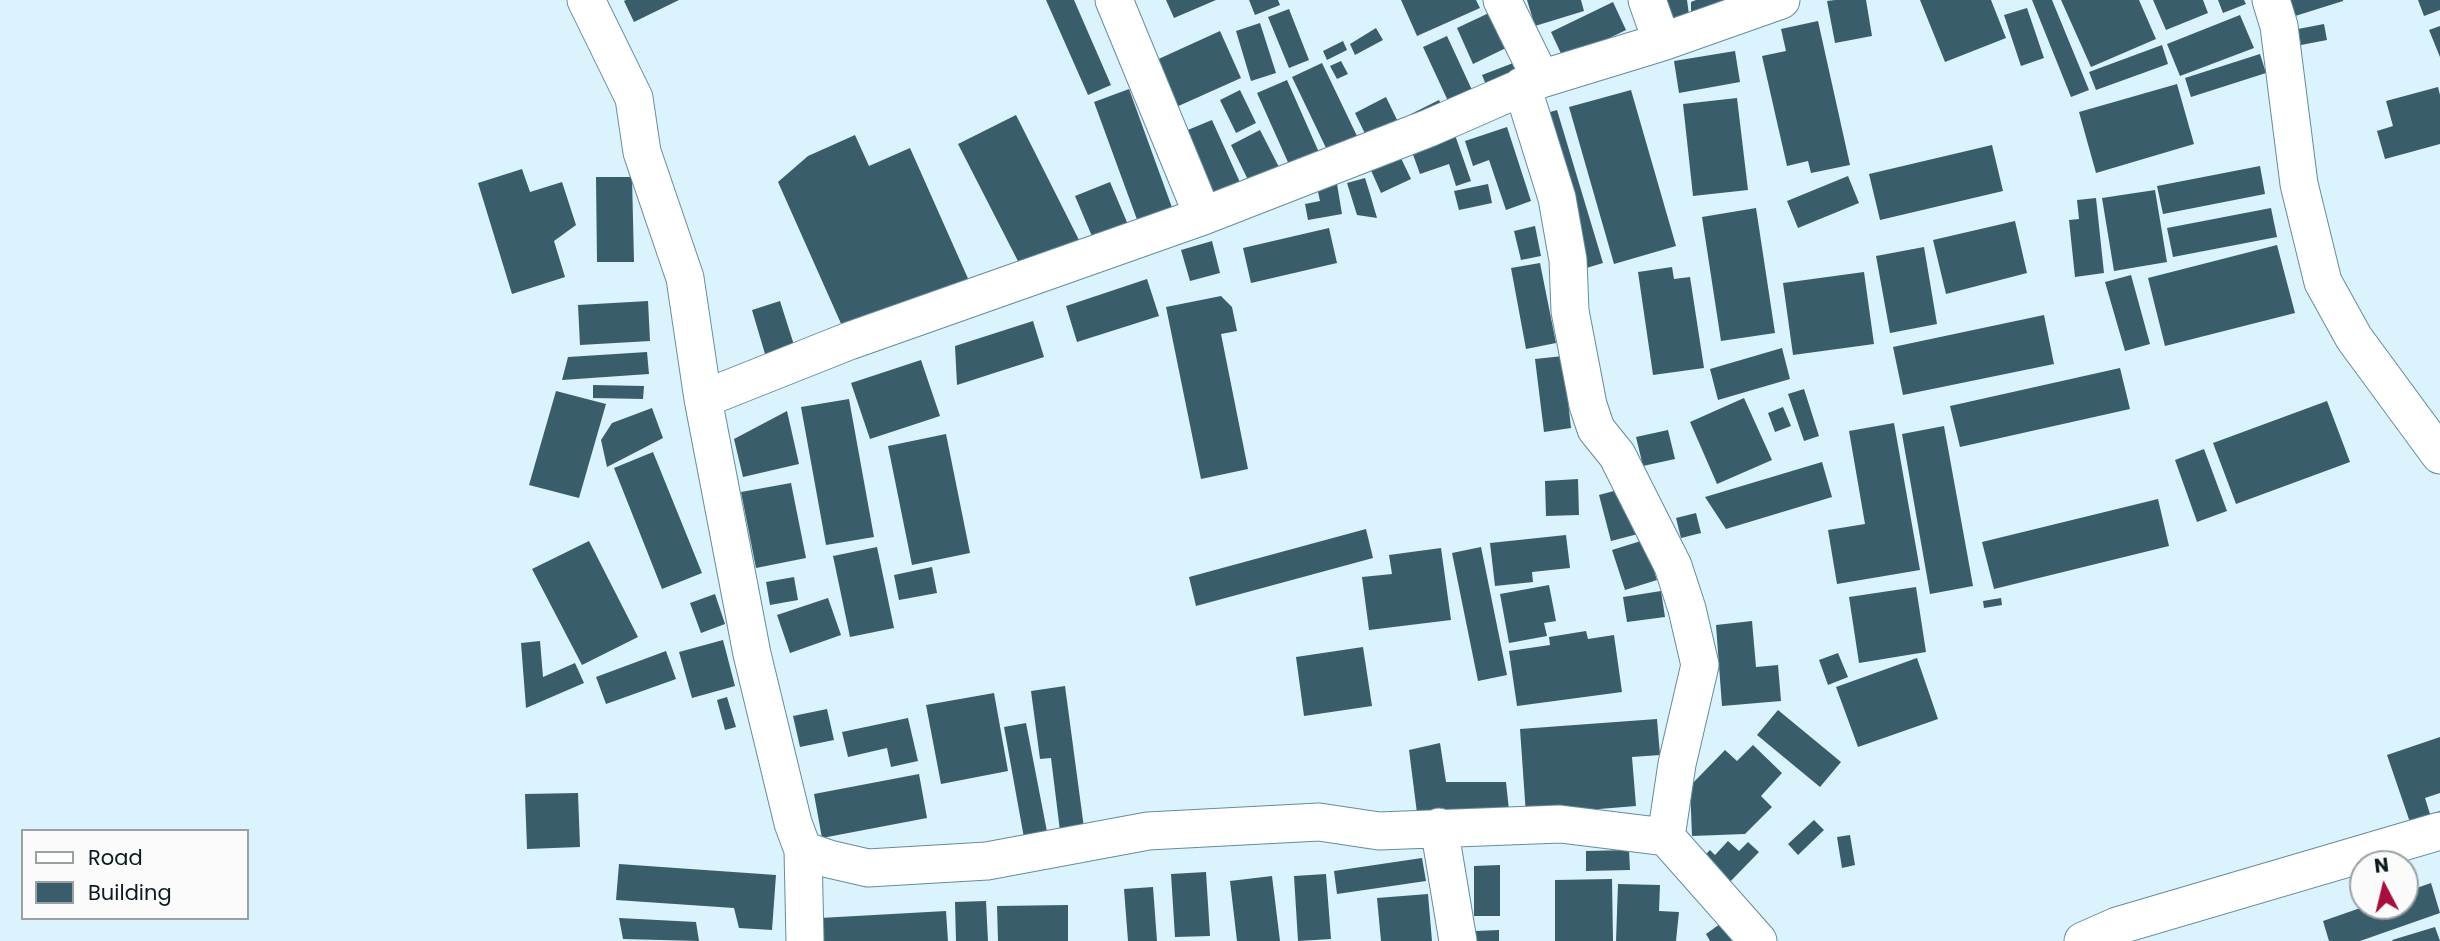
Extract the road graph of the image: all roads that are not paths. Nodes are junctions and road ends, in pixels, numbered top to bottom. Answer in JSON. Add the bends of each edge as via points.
{"nodes":[{"id":1,"x":586,"y":0,"type":"edge"},
{"id":2,"x":1114,"y":0,"type":"edge"},
{"id":3,"x":1502,"y":0,"type":"edge"},
{"id":4,"x":1647,"y":0,"type":"edge"},
{"id":5,"x":1781,"y":0,"type":"edge"},
{"id":6,"x":2271,"y":0,"type":"edge"},
{"id":7,"x":1662,"y":42,"type":"junction"},
{"id":8,"x":1531,"y":82,"type":"junction"},
{"id":9,"x":1203,"y":216,"type":"junction"},
{"id":10,"x":703,"y":399,"type":"junction"},
{"id":11,"x":2440,"y":455,"type":"edge"},
{"id":12,"x":1439,"y":827,"type":"junction"},
{"id":13,"x":2440,"y":831,"type":"edge"},
{"id":14,"x":1667,"y":837,"type":"junction"},
{"id":15,"x":803,"y":850,"type":"junction"},
{"id":16,"x":805,"y":941,"type":"edge"},
{"id":17,"x":1458,"y":941,"type":"edge"},
{"id":18,"x":1758,"y":941,"type":"edge"},
{"id":19,"x":2083,"y":941,"type":"edge"}],
"edges":[{"from":1,"to":10,"type":"street","via":[[634,98],[642,152],[685,278]]},
{"from":2,"to":9,"type":"street"},
{"from":3,"to":8,"type":"street"},
{"from":4,"to":7,"type":"street"},
{"from":5,"to":7,"type":"street"},
{"from":6,"to":11,"type":"street","via":[[2279,26],[2299,184],[2323,282],[2354,338]]},
{"from":7,"to":8,"type":"street"},
{"from":8,"to":9,"type":"street","via":[[1429,128]]},
{"from":8,"to":14,"type":"street","via":[[1568,260],[1570,312],[1588,405],[1596,429],[1617,455],[1672,566],[1700,665],[1677,764]]},
{"from":9,"to":10,"type":"street","via":[[849,341]]},
{"from":10,"to":15,"type":"street","via":[[752,654]]},
{"from":12,"to":14,"type":"street","via":[[1560,824]]},
{"from":12,"to":15,"type":"street","via":[[1378,831],[1319,822],[1148,831],[987,861],[906,866],[868,867]]},
{"from":12,"to":17,"type":"street"},
{"from":13,"to":19,"type":"street","via":[[2117,926]]},
{"from":14,"to":18,"type":"street"},
{"from":15,"to":16,"type":"street"}]}
